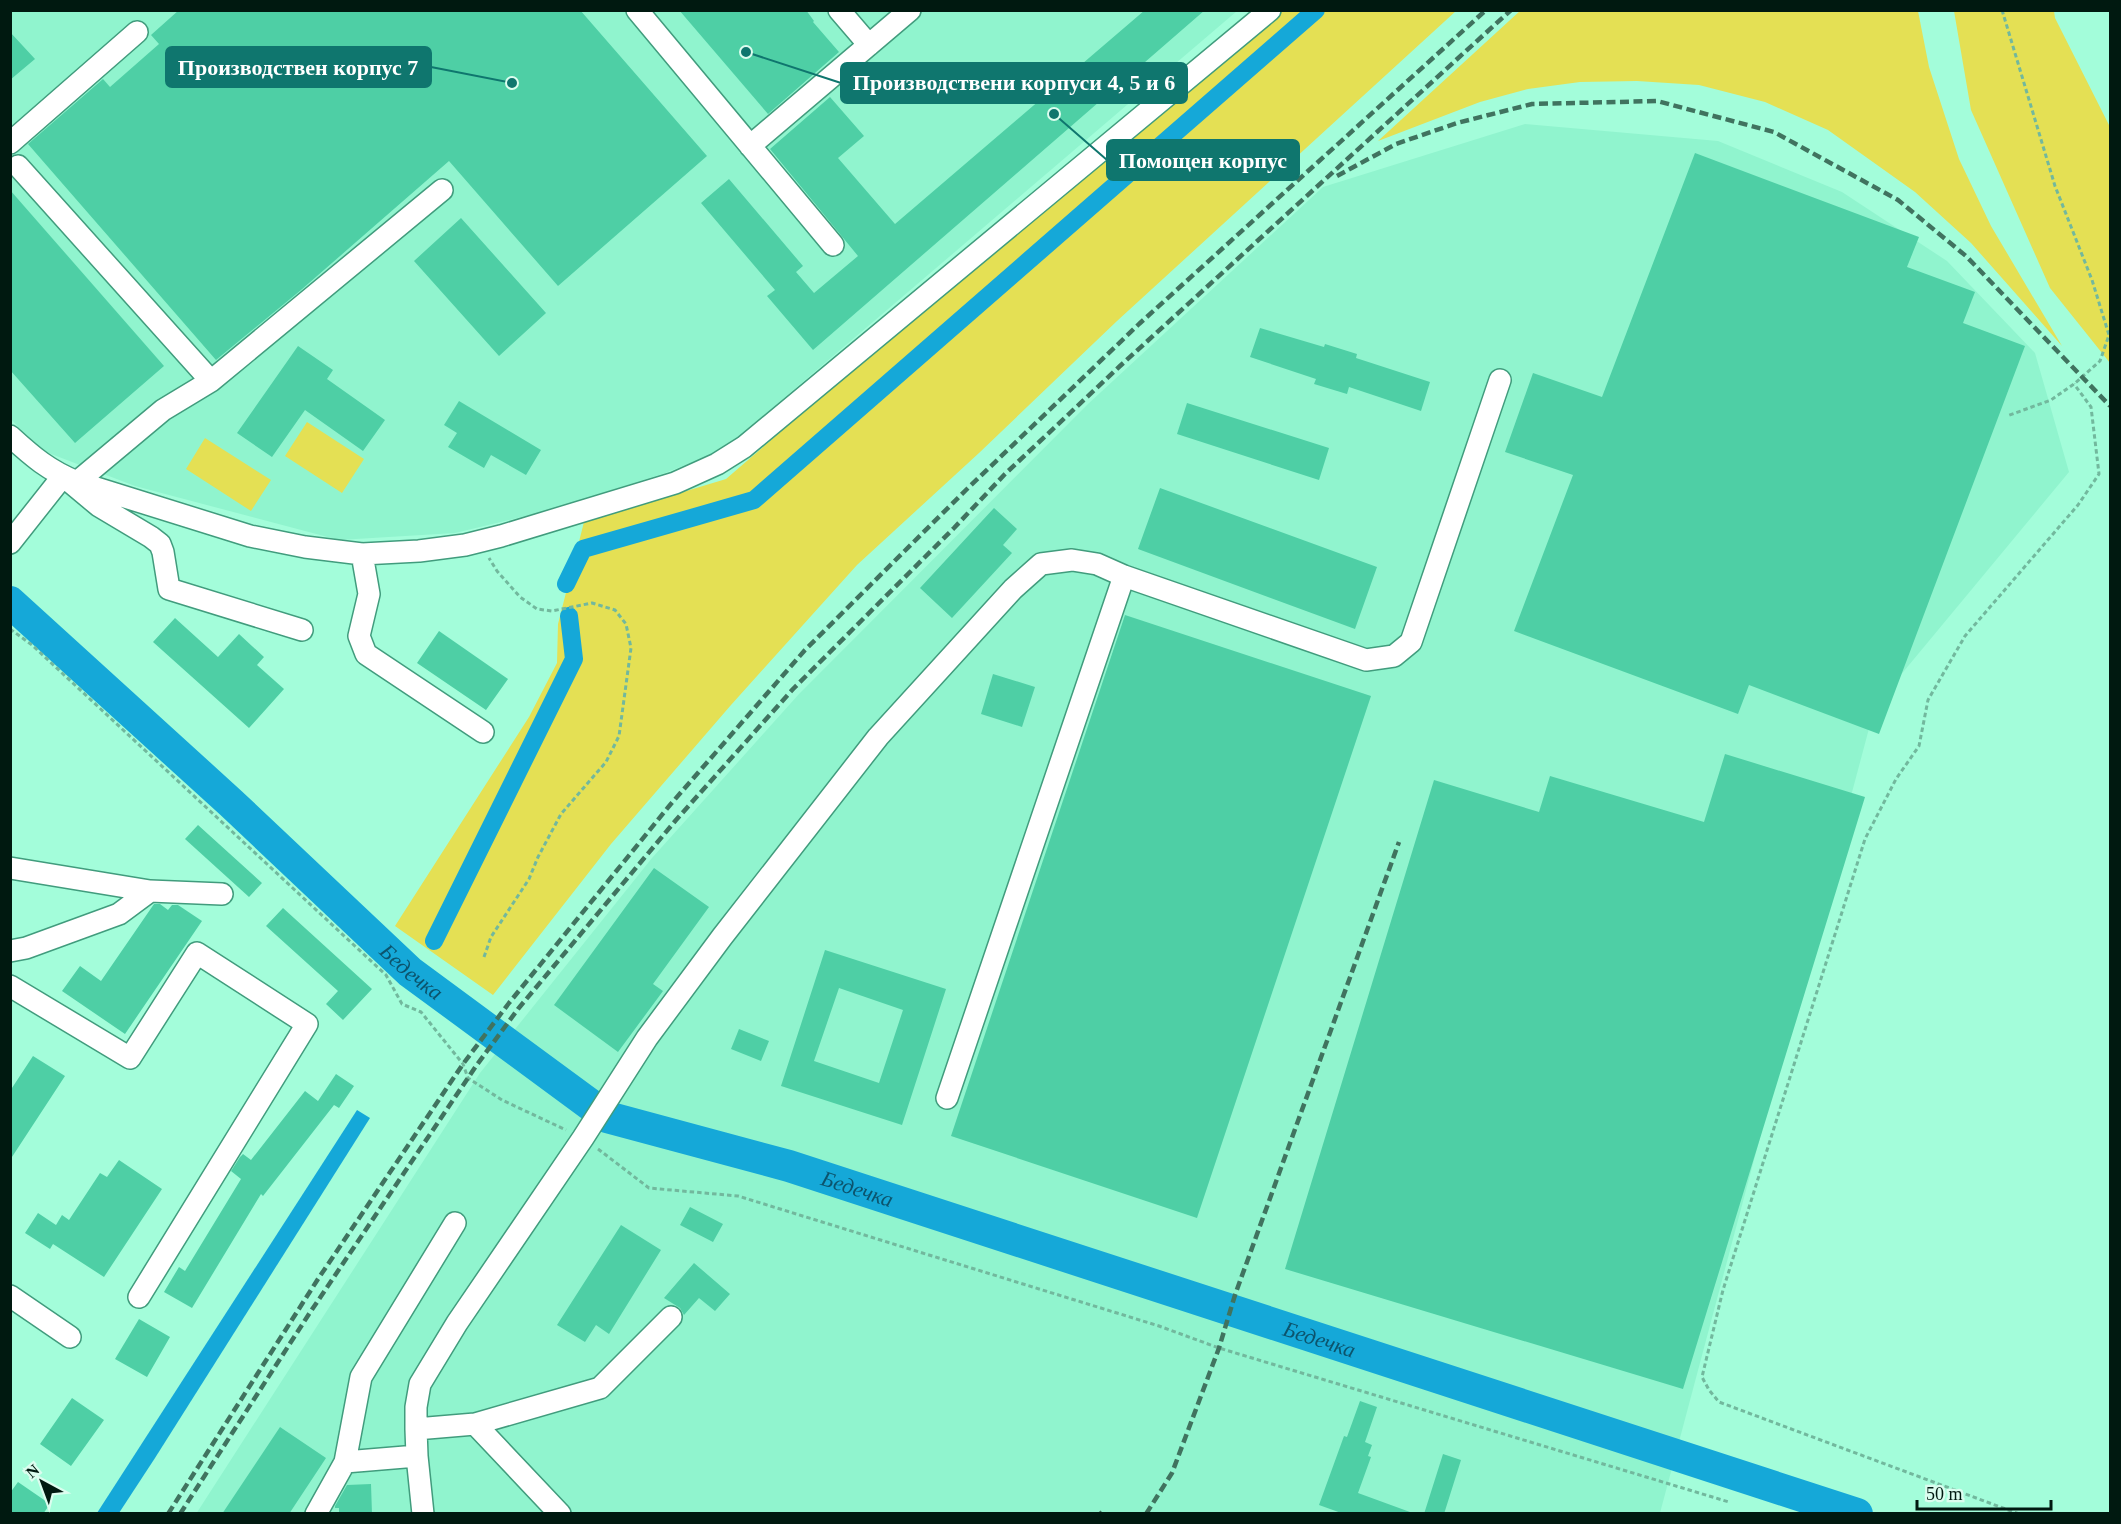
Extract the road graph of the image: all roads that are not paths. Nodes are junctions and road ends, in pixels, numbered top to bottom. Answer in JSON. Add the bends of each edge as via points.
{"nodes":[{"id":1,"x":637,"y":10,"type":"edge"},
{"id":2,"x":839,"y":10,"type":"edge"},
{"id":3,"x":910,"y":10,"type":"edge"},
{"id":4,"x":1270,"y":10,"type":"edge"},
{"id":5,"x":137,"y":32,"type":"dead end"},
{"id":6,"x":869,"y":45,"type":"junction"},
{"id":7,"x":10,"y":143,"type":"edge"},
{"id":8,"x":750,"y":146,"type":"junction"},
{"id":9,"x":18,"y":166,"type":"dead end"},
{"id":10,"x":441,"y":190,"type":"dead end"},
{"id":11,"x":832,"y":245,"type":"dead end"},
{"id":12,"x":1500,"y":380,"type":"dead end"},
{"id":13,"x":211,"y":381,"type":"junction"},
{"id":14,"x":10,"y":436,"type":"edge"},
{"id":15,"x":70,"y":479,"type":"junction"},
{"id":16,"x":10,"y":543,"type":"edge"},
{"id":17,"x":362,"y":554,"type":"junction"},
{"id":18,"x":1124,"y":576,"type":"junction"},
{"id":19,"x":302,"y":630,"type":"dead end"},
{"id":20,"x":483,"y":732,"type":"dead end"},
{"id":21,"x":10,"y":868,"type":"edge"},
{"id":22,"x":150,"y":891,"type":"junction"},
{"id":23,"x":222,"y":894,"type":"dead end"},
{"id":24,"x":10,"y":951,"type":"edge"},
{"id":25,"x":10,"y":986,"type":"edge"},
{"id":26,"x":947,"y":1098,"type":"dead end"},
{"id":27,"x":455,"y":1223,"type":"dead end"},
{"id":28,"x":10,"y":1296,"type":"edge"},
{"id":29,"x":139,"y":1297,"type":"dead end"},
{"id":30,"x":671,"y":1317,"type":"dead end"},
{"id":31,"x":70,"y":1337,"type":"dead end"},
{"id":32,"x":475,"y":1424,"type":"junction"},
{"id":33,"x":416,"y":1429,"type":"junction"},
{"id":34,"x":417,"y":1456,"type":"junction"},
{"id":35,"x":345,"y":1462,"type":"junction"},
{"id":36,"x":316,"y":1514,"type":"edge"},
{"id":37,"x":423,"y":1514,"type":"edge"},
{"id":38,"x":560,"y":1514,"type":"edge"}],
"edges":[{"from":1,"to":8,"type":"street"},
{"from":2,"to":6,"type":"street"},
{"from":3,"to":6,"type":"street"},
{"from":4,"to":17,"type":"street","via":[[744,447],[717,464],[675,483],[478,542]]},
{"from":5,"to":7,"type":"street"},
{"from":6,"to":8,"type":"street"},
{"from":8,"to":11,"type":"street"},
{"from":9,"to":13,"type":"street"},
{"from":10,"to":13,"type":"street"},
{"from":12,"to":18,"type":"street","via":[[1411,642],[1394,656],[1366,660]]},
{"from":13,"to":15,"type":"street","via":[[163,410]]},
{"from":14,"to":15,"type":"street","via":[[36,460]]},
{"from":15,"to":16,"type":"street"},
{"from":15,"to":17,"type":"street","via":[[249,536]]},
{"from":15,"to":19,"type":"street","via":[[99,506],[160,544],[169,589]]},
{"from":17,"to":20,"type":"street","via":[[369,594],[359,636],[366,654]]},
{"from":18,"to":26,"type":"street"},
{"from":18,"to":33,"type":"street","via":[[1097,564],[1072,560],[1041,564],[1012,589],[878,737],[668,1010],[457,1323],[420,1384]]},
{"from":21,"to":22,"type":"street"},
{"from":22,"to":23,"type":"street"},
{"from":22,"to":24,"type":"street","via":[[119,914]]},
{"from":25,"to":29,"type":"street","via":[[130,1058],[197,953],[306,1024]]},
{"from":27,"to":35,"type":"street","via":[[361,1377]]},
{"from":28,"to":31,"type":"street"},
{"from":30,"to":32,"type":"street","via":[[600,1388]]},
{"from":32,"to":33,"type":"street"},
{"from":32,"to":38,"type":"street"},
{"from":33,"to":34,"type":"street"},
{"from":34,"to":35,"type":"street"},
{"from":34,"to":37,"type":"street"},
{"from":35,"to":36,"type":"street"}]}
